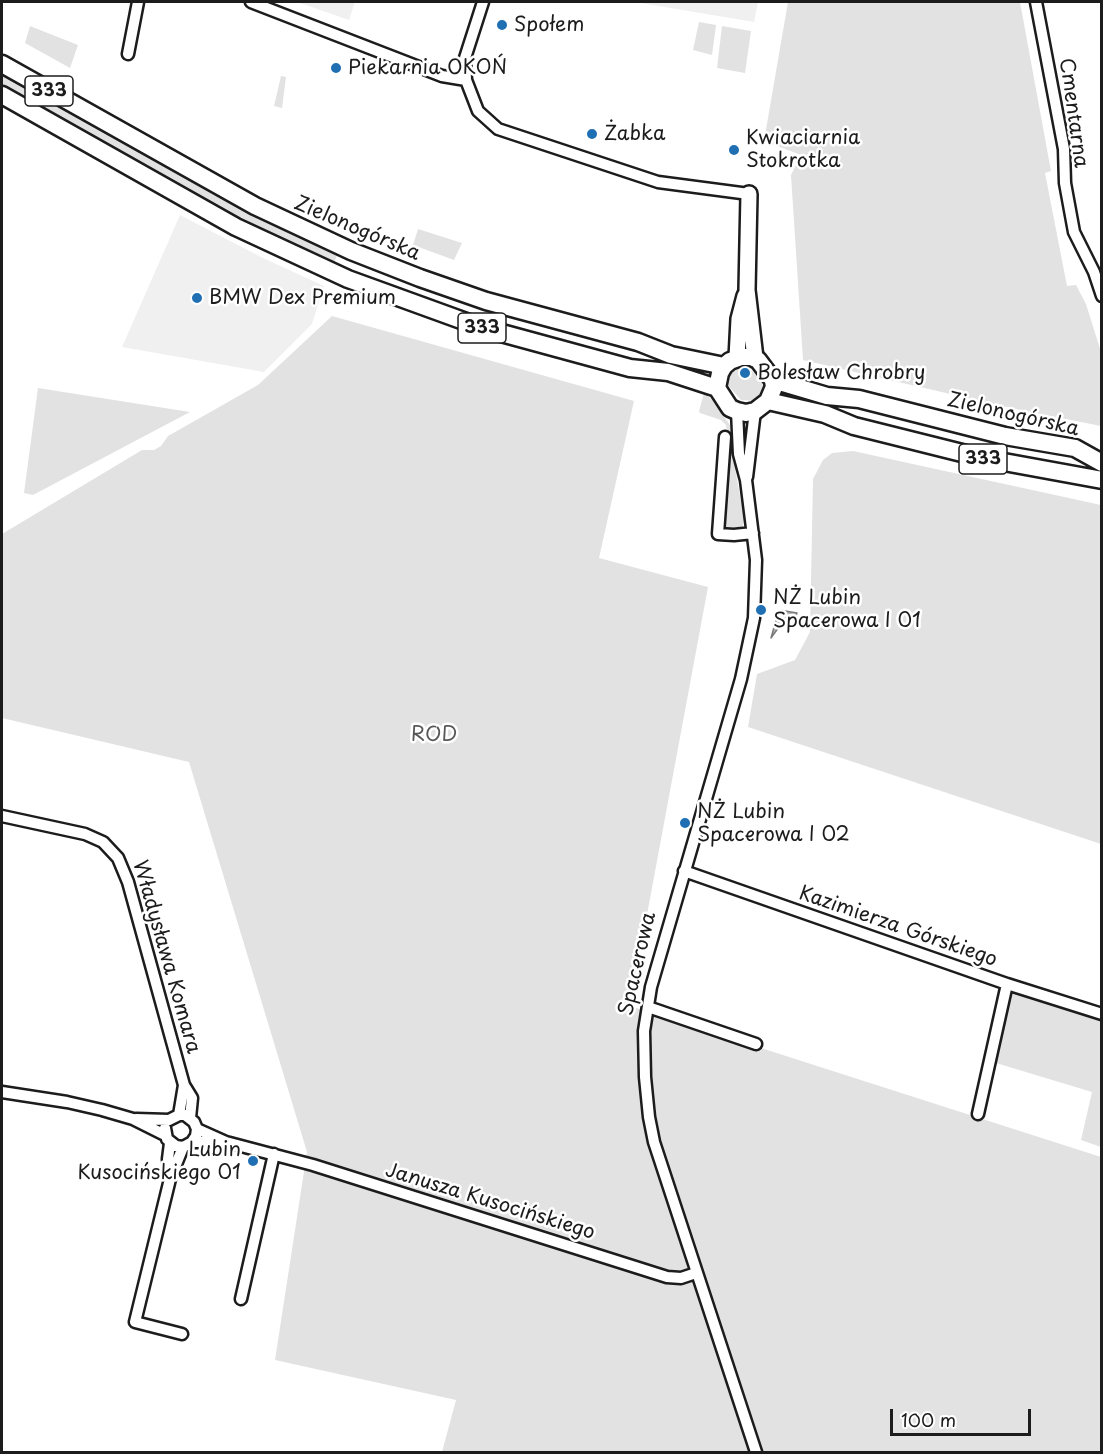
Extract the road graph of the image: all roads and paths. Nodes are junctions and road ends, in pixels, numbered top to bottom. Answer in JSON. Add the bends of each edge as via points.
{"nodes":[{"id":1,"x":138,"y":2,"type":"edge"},
{"id":2,"x":251,"y":2,"type":"edge"},
{"id":3,"x":483,"y":2,"type":"edge"},
{"id":4,"x":1036,"y":2,"type":"edge"},
{"id":5,"x":128,"y":54,"type":"dead end"},
{"id":6,"x":2,"y":64,"type":"edge"},
{"id":7,"x":466,"y":80,"type":"junction"},
{"id":8,"x":2,"y":95,"type":"edge"},
{"id":9,"x":749,"y":194,"type":"joint"},
{"id":10,"x":1101,"y":263,"type":"edge"},
{"id":11,"x":1094,"y":272,"type":"junction"},
{"id":12,"x":747,"y":290,"type":"junction"},
{"id":13,"x":1101,"y":296,"type":"edge"},
{"id":14,"x":755,"y":358,"type":"junction"},
{"id":15,"x":730,"y":362,"type":"junction"},
{"id":16,"x":774,"y":380,"type":"junction"},
{"id":17,"x":717,"y":388,"type":"junction"},
{"id":18,"x":762,"y":406,"type":"junction"},
{"id":19,"x":736,"y":411,"type":"junction"},
{"id":20,"x":725,"y":437,"type":"dead end"},
{"id":21,"x":1101,"y":463,"type":"edge"},
{"id":22,"x":746,"y":480,"type":"junction"},
{"id":23,"x":1101,"y":480,"type":"edge"},
{"id":24,"x":753,"y":533,"type":"junction"},
{"id":25,"x":2,"y":816,"type":"edge"},
{"id":26,"x":684,"y":871,"type":"junction"},
{"id":27,"x":1007,"y":984,"type":"junction"},
{"id":28,"x":648,"y":1007,"type":"junction"},
{"id":29,"x":1101,"y":1014,"type":"edge"},
{"id":30,"x":756,"y":1044,"type":"dead end"},
{"id":31,"x":2,"y":1092,"type":"edge"},
{"id":32,"x":978,"y":1114,"type":"dead end"},
{"id":33,"x":179,"y":1117,"type":"junction"},
{"id":34,"x":133,"y":1119,"type":"junction"},
{"id":35,"x":196,"y":1129,"type":"junction"},
{"id":36,"x":167,"y":1139,"type":"junction"},
{"id":37,"x":226,"y":1142,"type":"junction"},
{"id":38,"x":188,"y":1144,"type":"junction"},
{"id":39,"x":274,"y":1154,"type":"junction"},
{"id":40,"x":170,"y":1179,"type":"junction"},
{"id":41,"x":696,"y":1274,"type":"junction"},
{"id":42,"x":241,"y":1299,"type":"dead end"},
{"id":43,"x":182,"y":1334,"type":"dead end"},
{"id":44,"x":756,"y":1452,"type":"edge"}],
"edges":[{"from":1,"to":5,"type":"street"},
{"from":2,"to":7,"type":"street","via":[[442,75]]},
{"from":3,"to":7,"type":"street","via":[[465,58]]},
{"from":4,"to":11,"type":"street","name":"Cmentarna","via":[[1064,149],[1065,183],[1074,232]]},
{"from":6,"to":15,"type":"main road","name":"Zielonogórska","number":"333","via":[[255,206],[344,248],[486,301],[638,342],[671,355]]},
{"from":7,"to":9,"type":"street","via":[[478,111],[506,133],[658,182]]},
{"from":8,"to":17,"type":"main road","number":"333","via":[[236,227],[348,279],[483,328],[630,368],[668,372]]},
{"from":9,"to":12,"type":"street"},
{"from":10,"to":11,"type":"street"},
{"from":11,"to":13,"type":"street","name":"Cmentarna"},
{"from":12,"to":14,"type":"street"},
{"from":12,"to":15,"type":"street"},
{"from":14,"to":15,"type":"main road","number":"333"},
{"from":14,"to":16,"type":"main road"},
{"from":15,"to":17,"type":"main road","via":[[717,380]]},
{"from":16,"to":18,"type":"main road"},
{"from":16,"to":21,"type":"main road","name":"Zielonogórska","number":"333","via":[[826,396],[859,399],[1005,436],[1075,448]]},
{"from":17,"to":19,"type":"main road","via":[[727,405]]},
{"from":18,"to":19,"type":"main road","number":"333"},
{"from":18,"to":22,"type":"street","name":"Spacerowa"},
{"from":18,"to":23,"type":"main road","number":"333","via":[[825,414],[854,426],[990,460]]},
{"from":19,"to":22,"type":"street","name":"Spacerowa","via":[[739,454]]},
{"from":20,"to":24,"type":"street","via":[[717,534]]},
{"from":22,"to":24,"type":"street","name":"Spacerowa"},
{"from":24,"to":26,"type":"street","name":"Spacerowa","via":[[756,582],[750,641]]},
{"from":25,"to":33,"type":"street","name":"Władysława Komara","via":[[85,834],[102,842],[118,858],[184,1085]]},
{"from":26,"to":27,"type":"street","name":"Kazimierza Górskiego"},
{"from":26,"to":28,"type":"street","name":"Spacerowa","via":[[658,956]]},
{"from":27,"to":29,"type":"street","name":"Kazimierza Górskiego"},
{"from":27,"to":32,"type":"street"},
{"from":28,"to":30,"type":"street"},
{"from":28,"to":41,"type":"street","name":"Spacerowa","via":[[644,1039],[649,1117]]},
{"from":31,"to":34,"type":"street","via":[[68,1102]]},
{"from":33,"to":34,"type":"street"},
{"from":33,"to":35,"type":"street"},
{"from":33,"to":36,"type":"street","via":[[165,1127]]},
{"from":34,"to":36,"type":"street"},
{"from":35,"to":37,"type":"street"},
{"from":35,"to":38,"type":"street","via":[[196,1136]]},
{"from":36,"to":38,"type":"street","via":[[176,1146]]},
{"from":36,"to":40,"type":"street"},
{"from":37,"to":38,"type":"street"},
{"from":37,"to":39,"type":"street","name":"Janusza Kusocińskiego"},
{"from":38,"to":40,"type":"street"},
{"from":39,"to":41,"type":"street","name":"Janusza Kusocińskiego","via":[[667,1277]]},
{"from":39,"to":42,"type":"street"},
{"from":40,"to":43,"type":"street","via":[[135,1322]]},
{"from":41,"to":44,"type":"street","name":"Spacerowa"}]}
